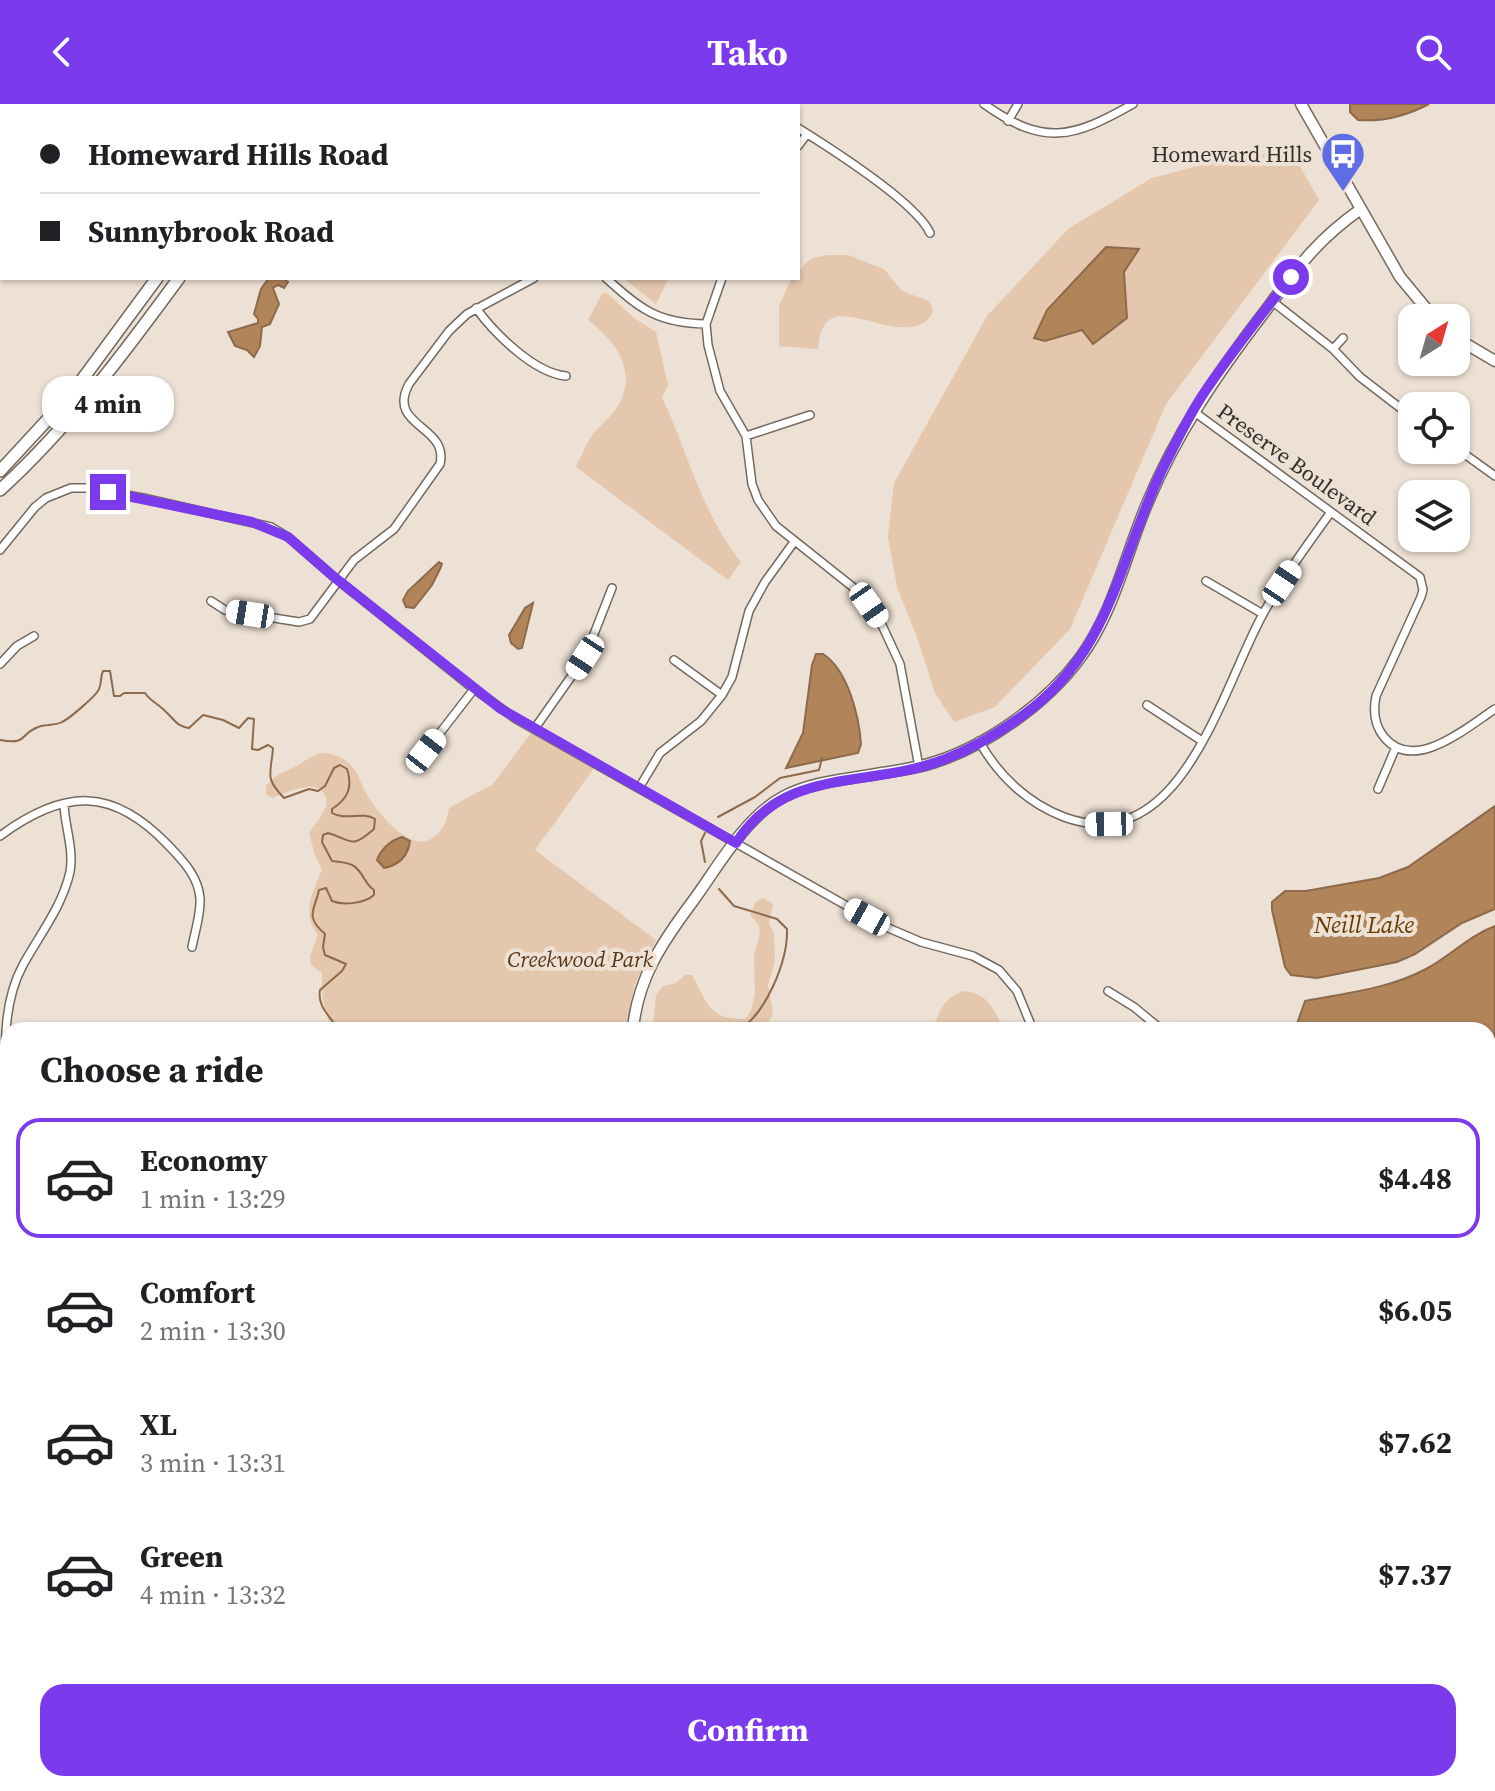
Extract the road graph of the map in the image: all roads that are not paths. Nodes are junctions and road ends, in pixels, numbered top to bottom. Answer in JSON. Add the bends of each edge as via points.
{"nodes":[{"id":1,"x":984,"y":104,"type":"edge"},
{"id":2,"x":1018,"y":104,"type":"edge"},
{"id":3,"x":1133,"y":104,"type":"edge"},
{"id":4,"x":1301,"y":104,"type":"edge"},
{"id":5,"x":1008,"y":121,"type":"junction"},
{"id":6,"x":800,"y":129,"type":"edge"},
{"id":7,"x":807,"y":134,"type":"junction"},
{"id":8,"x":800,"y":143,"type":"edge"},
{"id":9,"x":1361,"y":209,"type":"junction"},
{"id":10,"x":930,"y":233,"type":"dead end"},
{"id":11,"x":156,"y":280,"type":"edge"},
{"id":12,"x":178,"y":280,"type":"edge"},
{"id":13,"x":530,"y":280,"type":"edge"},
{"id":14,"x":608,"y":280,"type":"edge"},
{"id":15,"x":721,"y":280,"type":"edge"},
{"id":16,"x":1272,"y":301,"type":"junction"},
{"id":17,"x":1422,"y":304,"type":"edge"},
{"id":18,"x":476,"y":308,"type":"junction"},
{"id":19,"x":706,"y":324,"type":"junction"},
{"id":20,"x":1343,"y":338,"type":"dead end"},
{"id":21,"x":1470,"y":346,"type":"edge"},
{"id":22,"x":1333,"y":349,"type":"junction"},
{"id":23,"x":1495,"y":361,"type":"edge"},
{"id":24,"x":566,"y":376,"type":"dead end"},
{"id":25,"x":1398,"y":406,"type":"edge"},
{"id":26,"x":1193,"y":411,"type":"junction"},
{"id":27,"x":810,"y":415,"type":"dead end"},
{"id":28,"x":746,"y":436,"type":"junction"},
{"id":29,"x":1470,"y":458,"type":"edge"},
{"id":30,"x":0,"y":471,"type":"edge"},
{"id":31,"x":1495,"y":476,"type":"edge"},
{"id":32,"x":0,"y":490,"type":"edge"},
{"id":33,"x":1331,"y":512,"type":"junction"},
{"id":34,"x":794,"y":542,"type":"junction"},
{"id":35,"x":0,"y":550,"type":"edge"},
{"id":36,"x":338,"y":580,"type":"junction"},
{"id":37,"x":1206,"y":581,"type":"dead end"},
{"id":38,"x":612,"y":588,"type":"dead end"},
{"id":39,"x":211,"y":601,"type":"dead end"},
{"id":40,"x":1263,"y":614,"type":"junction"},
{"id":41,"x":34,"y":636,"type":"dead end"},
{"id":42,"x":674,"y":660,"type":"dead end"},
{"id":43,"x":0,"y":664,"type":"edge"},
{"id":44,"x":474,"y":689,"type":"junction"},
{"id":45,"x":722,"y":695,"type":"junction"},
{"id":46,"x":1147,"y":705,"type":"dead end"},
{"id":47,"x":1495,"y":709,"type":"edge"},
{"id":48,"x":535,"y":728,"type":"junction"},
{"id":49,"x":979,"y":741,"type":"junction"},
{"id":50,"x":1202,"y":741,"type":"junction"},
{"id":51,"x":1396,"y":747,"type":"junction"},
{"id":52,"x":426,"y":751,"type":"dead end"},
{"id":53,"x":919,"y":767,"type":"junction"},
{"id":54,"x":639,"y":788,"type":"junction"},
{"id":55,"x":1378,"y":789,"type":"dead end"},
{"id":56,"x":64,"y":805,"type":"junction"},
{"id":57,"x":0,"y":836,"type":"edge"},
{"id":58,"x":736,"y":843,"type":"junction"},
{"id":59,"x":192,"y":947,"type":"dead end"},
{"id":60,"x":1108,"y":991,"type":"dead end"},
{"id":61,"x":1,"y":999,"type":"edge"},
{"id":62,"x":10,"y":1000,"type":"junction"},
{"id":63,"x":8,"y":1022,"type":"edge"},
{"id":64,"x":634,"y":1022,"type":"edge"},
{"id":65,"x":1030,"y":1022,"type":"edge"},
{"id":66,"x":1152,"y":1022,"type":"edge"}],
"edges":[{"from":1,"to":5,"type":"street"},
{"from":2,"to":5,"type":"street"},
{"from":3,"to":5,"type":"street","via":[[1069,133],[1033,131]]},
{"from":4,"to":9,"type":"street"},
{"from":6,"to":7,"type":"street"},
{"from":7,"to":8,"type":"street"},
{"from":7,"to":10,"type":"street","via":[[923,219]]},
{"from":9,"to":16,"type":"street","via":[[1325,236]]},
{"from":9,"to":17,"type":"street","via":[[1400,277]]},
{"from":11,"to":30,"type":"main road","via":[[73,392]]},
{"from":12,"to":32,"type":"main road","via":[[63,427]]},
{"from":13,"to":18,"type":"street"},
{"from":14,"to":19,"type":"street","via":[[656,317]]},
{"from":15,"to":19,"type":"street"},
{"from":16,"to":22,"type":"street"},
{"from":16,"to":26,"type":"street"},
{"from":18,"to":24,"type":"street","via":[[502,338],[547,371]]},
{"from":18,"to":36,"type":"street","via":[[449,331],[405,393],[409,417],[446,453],[394,529],[360,553]]},
{"from":19,"to":28,"type":"street","via":[[720,391]]},
{"from":20,"to":22,"type":"street"},
{"from":21,"to":23,"type":"street"},
{"from":22,"to":25,"type":"street"},
{"from":26,"to":33,"type":"street","name":"Preserve Boulevard"},
{"from":26,"to":49,"type":"street","via":[[1147,502],[1094,638],[1044,699]]},
{"from":27,"to":28,"type":"street"},
{"from":28,"to":34,"type":"street","via":[[758,500]]},
{"from":29,"to":31,"type":"street"},
{"from":33,"to":40,"type":"street"},
{"from":33,"to":51,"type":"street","name":"Preserve Boulevard","via":[[1415,572],[1426,590],[1374,706],[1377,726]]},
{"from":34,"to":45,"type":"street","via":[[749,611],[732,677]]},
{"from":34,"to":53,"type":"street","via":[[854,588],[881,623],[900,664]]},
{"from":35,"to":36,"type":"street","via":[[46,498],[87,488],[271,527]]},
{"from":36,"to":39,"type":"street","via":[[305,622],[225,610]]},
{"from":36,"to":44,"type":"street"},
{"from":37,"to":40,"type":"street"},
{"from":38,"to":48,"type":"street","via":[[585,657]]},
{"from":40,"to":50,"type":"street"},
{"from":41,"to":43,"type":"street"},
{"from":42,"to":45,"type":"street"},
{"from":44,"to":48,"type":"street"},
{"from":44,"to":52,"type":"street"},
{"from":45,"to":54,"type":"street","via":[[701,721],[660,753]]},
{"from":46,"to":50,"type":"street"},
{"from":47,"to":51,"type":"street","via":[[1429,749]]},
{"from":48,"to":54,"type":"street"},
{"from":49,"to":50,"type":"street","via":[[1023,794],[1058,814],[1093,825],[1124,822],[1152,807]]},
{"from":49,"to":53,"type":"street"},
{"from":51,"to":55,"type":"street"},
{"from":53,"to":58,"type":"street","via":[[799,790],[755,817]]},
{"from":54,"to":58,"type":"street"},
{"from":56,"to":57,"type":"street","via":[[29,816]]},
{"from":56,"to":59,"type":"street","via":[[104,802],[129,811],[187,865],[200,897]]},
{"from":56,"to":62,"type":"street","via":[[70,872]]},
{"from":58,"to":64,"type":"street","via":[[654,956]]},
{"from":58,"to":65,"type":"street","via":[[900,934],[973,956],[999,970],[1017,991]]},
{"from":60,"to":66,"type":"street"},
{"from":61,"to":62,"type":"street"},
{"from":62,"to":63,"type":"street"}]}
